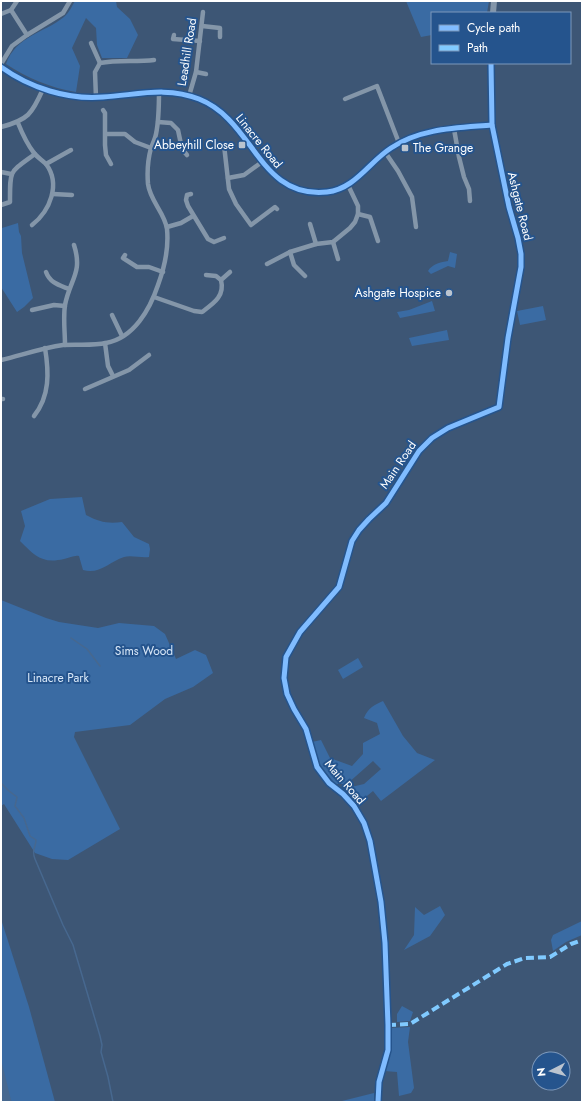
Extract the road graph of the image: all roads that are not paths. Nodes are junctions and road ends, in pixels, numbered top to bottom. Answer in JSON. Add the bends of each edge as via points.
{"nodes":[{"id":1,"x":17,"y":1,"type":"edge"},
{"id":2,"x":70,"y":1,"type":"edge"},
{"id":3,"x":494,"y":1,"type":"edge"},
{"id":4,"x":11,"y":10,"type":"junction"},
{"id":5,"x":203,"y":12,"type":"dead end"},
{"id":6,"x":493,"y":12,"type":"edge"},
{"id":7,"x":1,"y":14,"type":"edge"},
{"id":8,"x":202,"y":26,"type":"junction"},
{"id":9,"x":27,"y":34,"type":"junction"},
{"id":10,"x":174,"y":35,"type":"dead end"},
{"id":11,"x":220,"y":37,"type":"dead end"},
{"id":12,"x":200,"y":41,"type":"junction"},
{"id":13,"x":91,"y":43,"type":"dead end"},
{"id":14,"x":154,"y":60,"type":"dead end"},
{"id":15,"x":100,"y":63,"type":"junction"},
{"id":16,"x":1,"y":64,"type":"edge"},
{"id":17,"x":491,"y":64,"type":"edge"},
{"id":18,"x":1,"y":67,"type":"edge"},
{"id":19,"x":196,"y":72,"type":"junction"},
{"id":20,"x":206,"y":74,"type":"dead end"},
{"id":21,"x":43,"y":89,"type":"junction"},
{"id":22,"x":159,"y":91,"type":"junction"},
{"id":23,"x":189,"y":96,"type":"junction"},
{"id":24,"x":96,"y":98,"type":"junction"},
{"id":25,"x":345,"y":99,"type":"dead end"},
{"id":26,"x":103,"y":110,"type":"dead end"},
{"id":27,"x":158,"y":122,"type":"junction"},
{"id":28,"x":18,"y":123,"type":"junction"},
{"id":29,"x":492,"y":125,"type":"junction"},
{"id":30,"x":1,"y":127,"type":"edge"},
{"id":31,"x":454,"y":129,"type":"junction"},
{"id":32,"x":106,"y":134,"type":"junction"},
{"id":33,"x":399,"y":143,"type":"junction"},
{"id":34,"x":220,"y":146,"type":"dead end"},
{"id":35,"x":151,"y":148,"type":"junction"},
{"id":36,"x":71,"y":150,"type":"dead end"},
{"id":37,"x":385,"y":152,"type":"junction"},
{"id":38,"x":35,"y":154,"type":"junction"},
{"id":39,"x":187,"y":155,"type":"dead end"},
{"id":40,"x":262,"y":162,"type":"junction"},
{"id":41,"x":46,"y":164,"type":"junction"},
{"id":42,"x":111,"y":164,"type":"dead end"},
{"id":43,"x":1,"y":172,"type":"edge"},
{"id":44,"x":11,"y":174,"type":"junction"},
{"id":45,"x":228,"y":178,"type":"junction"},
{"id":46,"x":348,"y":185,"type":"junction"},
{"id":47,"x":53,"y":194,"type":"junction"},
{"id":48,"x":191,"y":194,"type":"dead end"},
{"id":49,"x":72,"y":195,"type":"dead end"},
{"id":50,"x":470,"y":201,"type":"dead end"},
{"id":51,"x":1,"y":205,"type":"edge"},
{"id":52,"x":277,"y":209,"type":"dead end"},
{"id":53,"x":358,"y":214,"type":"junction"},
{"id":54,"x":193,"y":216,"type":"junction"},
{"id":55,"x":310,"y":224,"type":"dead end"},
{"id":56,"x":32,"y":225,"type":"dead end"},
{"id":57,"x":167,"y":227,"type":"junction"},
{"id":58,"x":416,"y":227,"type":"dead end"},
{"id":59,"x":224,"y":238,"type":"dead end"},
{"id":60,"x":378,"y":241,"type":"dead end"},
{"id":61,"x":333,"y":242,"type":"junction"},
{"id":62,"x":316,"y":244,"type":"junction"},
{"id":63,"x":74,"y":245,"type":"dead end"},
{"id":64,"x":290,"y":252,"type":"junction"},
{"id":65,"x":125,"y":255,"type":"dead end"},
{"id":66,"x":338,"y":259,"type":"dead end"},
{"id":67,"x":267,"y":264,"type":"dead end"},
{"id":68,"x":46,"y":272,"type":"dead end"},
{"id":69,"x":163,"y":272,"type":"junction"},
{"id":70,"x":230,"y":272,"type":"dead end"},
{"id":71,"x":206,"y":275,"type":"dead end"},
{"id":72,"x":305,"y":276,"type":"dead end"},
{"id":73,"x":221,"y":280,"type":"junction"},
{"id":74,"x":69,"y":289,"type":"junction"},
{"id":75,"x":154,"y":297,"type":"junction"},
{"id":76,"x":65,"y":306,"type":"junction"},
{"id":77,"x":32,"y":310,"type":"dead end"},
{"id":78,"x":112,"y":315,"type":"dead end"},
{"id":79,"x":122,"y":336,"type":"junction"},
{"id":80,"x":105,"y":343,"type":"junction"},
{"id":81,"x":65,"y":345,"type":"junction"},
{"id":82,"x":45,"y":348,"type":"junction"},
{"id":83,"x":149,"y":355,"type":"dead end"},
{"id":84,"x":1,"y":360,"type":"edge"},
{"id":85,"x":113,"y":376,"type":"junction"},
{"id":86,"x":85,"y":389,"type":"dead end"},
{"id":87,"x":483,"y":414,"type":"joint"},
{"id":88,"x":34,"y":416,"type":"dead end"},
{"id":89,"x":378,"y":1102,"type":"edge"}],
"edges":[{"from":1,"to":4,"type":"street"},
{"from":2,"to":9,"type":"street","via":[[63,13]]},
{"from":3,"to":6,"type":"street"},
{"from":4,"to":7,"type":"street"},
{"from":4,"to":9,"type":"street"},
{"from":5,"to":8,"type":"street","name":"Leadhill Road"},
{"from":8,"to":11,"type":"street","via":[[220,28]]},
{"from":8,"to":12,"type":"street","name":"Leadhill Road"},
{"from":9,"to":16,"type":"street","via":[[12,46]]},
{"from":10,"to":12,"type":"street","via":[[173,39]]},
{"from":12,"to":19,"type":"street","name":"Leadhill Road"},
{"from":13,"to":15,"type":"street"},
{"from":14,"to":15,"type":"street"},
{"from":15,"to":24,"type":"street","via":[[95,72]]},
{"from":17,"to":29,"type":"street","name":"Ashgate Road"},
{"from":18,"to":21,"type":"street","name":"Linacre Road"},
{"from":19,"to":20,"type":"street"},
{"from":19,"to":23,"type":"street","name":"Leadhill Road"},
{"from":21,"to":24,"type":"street","name":"Linacre Road"},
{"from":21,"to":28,"type":"street","via":[[36,104]]},
{"from":22,"to":23,"type":"street","name":"Linacre Road"},
{"from":22,"to":24,"type":"street","name":"Linacre Road"},
{"from":22,"to":27,"type":"street"},
{"from":23,"to":40,"type":"street","name":"Linacre Road","via":[[224,114],[241,132]]},
{"from":25,"to":33,"type":"street","via":[[377,86]]},
{"from":26,"to":32,"type":"street"},
{"from":27,"to":35,"type":"street"},
{"from":27,"to":39,"type":"street","via":[[171,124],[178,130],[182,149]]},
{"from":28,"to":30,"type":"street"},
{"from":28,"to":38,"type":"street"},
{"from":29,"to":31,"type":"street","name":"Linacre Road"},
{"from":29,"to":87,"type":"street","name":"Ashgate Road","via":[[521,258],[499,407]]},
{"from":31,"to":33,"type":"street","name":"Linacre Road","via":[[416,135]]},
{"from":31,"to":50,"type":"street"},
{"from":32,"to":35,"type":"street","via":[[125,134],[135,142]]},
{"from":32,"to":42,"type":"street","via":[[106,155]]},
{"from":33,"to":37,"type":"street","name":"Linacre Road"},
{"from":34,"to":45,"type":"street","via":[[224,146]]},
{"from":35,"to":57,"type":"street","via":[[148,185]]},
{"from":36,"to":41,"type":"street"},
{"from":37,"to":46,"type":"street","name":"Linacre Road"},
{"from":37,"to":58,"type":"street","via":[[412,197]]},
{"from":38,"to":41,"type":"street"},
{"from":38,"to":44,"type":"street"},
{"from":40,"to":45,"type":"street","via":[[244,175]]},
{"from":40,"to":46,"type":"street","name":"Linacre Road","via":[[274,176],[291,187],[311,192],[328,192]]},
{"from":41,"to":47,"type":"street","via":[[53,184]]},
{"from":43,"to":44,"type":"street"},
{"from":44,"to":51,"type":"street","via":[[10,202]]},
{"from":45,"to":52,"type":"street","via":[[236,204],[251,225],[275,207]]},
{"from":46,"to":53,"type":"street","via":[[358,206]]},
{"from":47,"to":49,"type":"street"},
{"from":47,"to":56,"type":"street","via":[[41,218]]},
{"from":48,"to":54,"type":"street","via":[[187,195],[186,200]]},
{"from":53,"to":60,"type":"street","via":[[370,217]]},
{"from":53,"to":61,"type":"street","via":[[355,222]]},
{"from":54,"to":57,"type":"street"},
{"from":54,"to":59,"type":"street","via":[[208,239],[214,242]]},
{"from":55,"to":62,"type":"street"},
{"from":57,"to":69,"type":"street","via":[[168,252]]},
{"from":61,"to":62,"type":"street"},
{"from":61,"to":66,"type":"street"},
{"from":62,"to":64,"type":"street"},
{"from":63,"to":74,"type":"street","via":[[78,265]]},
{"from":64,"to":67,"type":"street"},
{"from":64,"to":72,"type":"street","via":[[294,265]]},
{"from":65,"to":69,"type":"street","via":[[123,258],[137,267],[149,267]]},
{"from":68,"to":74,"type":"street","via":[[48,278]]},
{"from":69,"to":75,"type":"street"},
{"from":70,"to":73,"type":"street"},
{"from":71,"to":73,"type":"street","via":[[216,276]]},
{"from":73,"to":75,"type":"street","via":[[221,295],[202,312]]},
{"from":74,"to":76,"type":"street"},
{"from":75,"to":79,"type":"street","via":[[142,320]]},
{"from":76,"to":77,"type":"street","via":[[54,305]]},
{"from":76,"to":81,"type":"street"},
{"from":78,"to":79,"type":"street"},
{"from":79,"to":80,"type":"street"},
{"from":80,"to":81,"type":"street"},
{"from":80,"to":85,"type":"street","via":[[108,366]]},
{"from":81,"to":82,"type":"street"},
{"from":82,"to":84,"type":"street"},
{"from":82,"to":88,"type":"street","via":[[48,379],[43,401]]},
{"from":83,"to":85,"type":"street","via":[[129,370]]},
{"from":85,"to":86,"type":"street"},
{"from":87,"to":89,"type":"street","name":"Main Road","via":[[448,428],[432,438],[419,451],[386,503],[364,524],[352,541],[339,587],[300,632],[286,657],[284,678],[287,694],[306,729],[317,767],[329,783],[354,806],[364,823],[370,841],[381,902],[388,1018],[388,1050],[379,1082]]}]}
